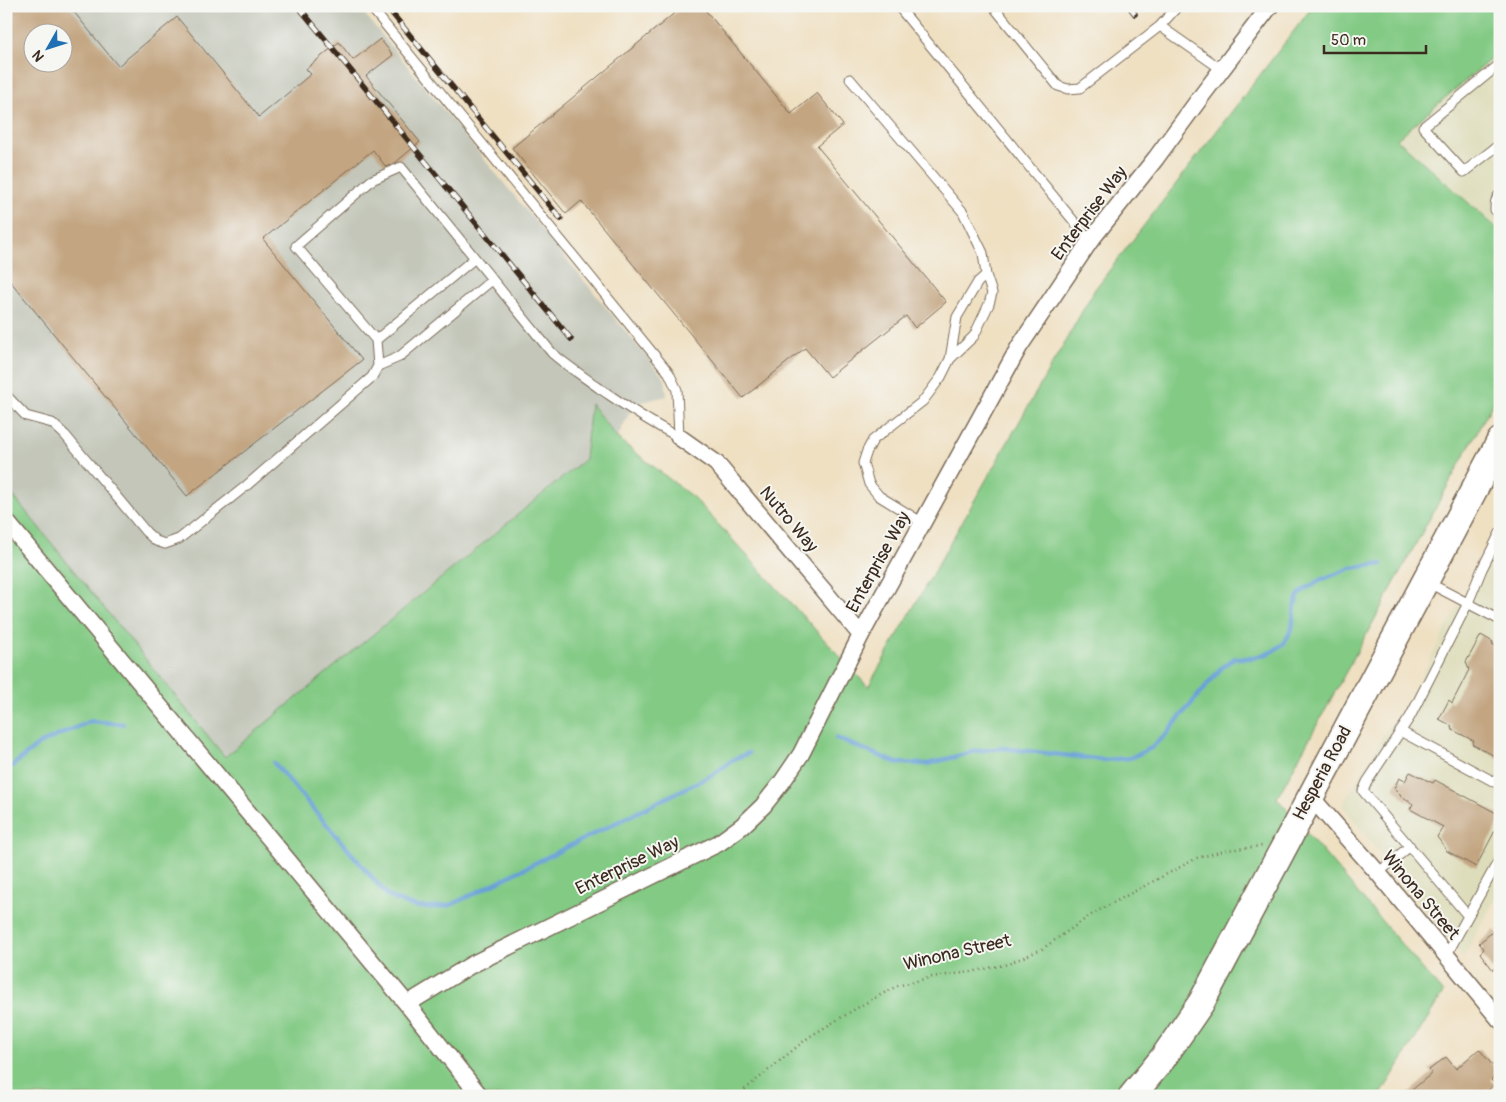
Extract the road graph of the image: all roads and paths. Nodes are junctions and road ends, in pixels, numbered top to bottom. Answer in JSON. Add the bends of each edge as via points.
{"nodes":[{"id":1,"x":370,"y":6,"type":"edge"},
{"id":2,"x":898,"y":6,"type":"edge"},
{"id":3,"x":993,"y":6,"type":"edge"},
{"id":4,"x":1178,"y":6,"type":"edge"},
{"id":5,"x":1270,"y":6,"type":"edge"},
{"id":6,"x":1160,"y":26,"type":"junction"},
{"id":7,"x":1500,"y":64,"type":"edge"},
{"id":8,"x":1221,"y":69,"type":"junction"},
{"id":9,"x":850,"y":79,"type":"dead end"},
{"id":10,"x":1500,"y":144,"type":"edge"},
{"id":11,"x":1500,"y":194,"type":"edge"},
{"id":12,"x":1500,"y":215,"type":"edge"},
{"id":13,"x":1090,"y":241,"type":"junction"},
{"id":14,"x":475,"y":258,"type":"junction"},
{"id":15,"x":986,"y":275,"type":"junction"},
{"id":16,"x":492,"y":280,"type":"junction"},
{"id":17,"x":376,"y":340,"type":"junction"},
{"id":18,"x":950,"y":359,"type":"junction"},
{"id":19,"x":378,"y":366,"type":"junction"},
{"id":20,"x":6,"y":395,"type":"edge"},
{"id":21,"x":679,"y":437,"type":"junction"},
{"id":22,"x":1500,"y":441,"type":"edge"},
{"id":23,"x":6,"y":521,"type":"edge"},
{"id":24,"x":923,"y":523,"type":"junction"},
{"id":25,"x":1500,"y":533,"type":"edge"},
{"id":26,"x":1425,"y":580,"type":"junction"},
{"id":27,"x":1468,"y":603,"type":"junction"},
{"id":28,"x":1500,"y":620,"type":"edge"},
{"id":29,"x":861,"y":635,"type":"junction"},
{"id":30,"x":1400,"y":731,"type":"junction"},
{"id":31,"x":1500,"y":785,"type":"edge"},
{"id":32,"x":1310,"y":796,"type":"junction"},
{"id":33,"x":1283,"y":845,"type":"junction"},
{"id":34,"x":1410,"y":846,"type":"junction"},
{"id":35,"x":1500,"y":858,"type":"edge"},
{"id":36,"x":1378,"y":873,"type":"junction"},
{"id":37,"x":1468,"y":916,"type":"junction"},
{"id":38,"x":1446,"y":956,"type":"junction"},
{"id":39,"x":407,"y":1004,"type":"junction"},
{"id":40,"x":1498,"y":1016,"type":"edge"},
{"id":41,"x":480,"y":1096,"type":"edge"},
{"id":42,"x":737,"y":1096,"type":"edge"},
{"id":43,"x":1132,"y":1096,"type":"edge"}],
"edges":[{"from":1,"to":21,"type":"lane","via":[[669,373],[677,390]]},
{"from":2,"to":13,"type":"lane"},
{"from":3,"to":6,"type":"lane","via":[[1058,86],[1068,89],[1080,88]]},
{"from":4,"to":6,"type":"lane"},
{"from":5,"to":8,"type":"street","name":"Enterprise Way"},
{"from":6,"to":8,"type":"lane"},
{"from":7,"to":10,"type":"lane","via":[[1423,127],[1464,172]]},
{"from":8,"to":13,"type":"street","name":"Enterprise Way"},
{"from":9,"to":15,"type":"lane","via":[[962,212],[984,253]]},
{"from":11,"to":12,"type":"lane","via":[[1495,204]]},
{"from":13,"to":24,"type":"street","name":"Enterprise Way","via":[[1019,348]]},
{"from":14,"to":16,"type":"lane"},
{"from":14,"to":17,"type":"lane"},
{"from":14,"to":17,"type":"lane","via":[[401,167],[372,180],[296,246]]},
{"from":15,"to":18,"type":"lane","via":[[956,317]]},
{"from":15,"to":18,"type":"lane","via":[[992,293],[989,304],[974,336]]},
{"from":16,"to":19,"type":"lane","via":[[399,357]]},
{"from":16,"to":21,"type":"lane","via":[[538,337],[564,363],[652,424]]},
{"from":17,"to":19,"type":"lane"},
{"from":18,"to":24,"type":"lane","via":[[923,401],[874,440],[863,462],[869,484],[879,496]]},
{"from":19,"to":20,"type":"lane","via":[[372,377],[246,486],[179,538],[165,544],[146,532],[65,435],[52,423],[26,416]]},
{"from":21,"to":29,"type":"street","name":"Nutro Way","via":[[716,463]]},
{"from":22,"to":26,"type":"main road","name":"Hesperia Road"},
{"from":23,"to":39,"type":"street"},
{"from":24,"to":29,"type":"street","name":"Enterprise Way"},
{"from":25,"to":27,"type":"lane"},
{"from":26,"to":27,"type":"lane"},
{"from":26,"to":32,"type":"main road","name":"Hesperia Road"},
{"from":27,"to":28,"type":"lane"},
{"from":27,"to":30,"type":"lane"},
{"from":29,"to":39,"type":"street","name":"Enterprise Way","via":[[801,754],[763,806],[742,826],[719,843],[471,964]]},
{"from":30,"to":31,"type":"lane"},
{"from":30,"to":34,"type":"lane","via":[[1363,791]]},
{"from":32,"to":33,"type":"main road","name":"Hesperia Road"},
{"from":32,"to":36,"type":"street","name":"Winona Street"},
{"from":33,"to":42,"type":"path","name":"Winona Street","via":[[1227,850],[1197,858],[1094,913],[1042,949],[1008,964],[932,976],[897,986],[809,1037]]},
{"from":33,"to":43,"type":"main road","name":"Hesperia Road","via":[[1200,1002],[1163,1058]]},
{"from":34,"to":36,"type":"lane"},
{"from":34,"to":37,"type":"lane"},
{"from":35,"to":37,"type":"lane"},
{"from":36,"to":38,"type":"street","name":"Winona Street"},
{"from":37,"to":38,"type":"lane"},
{"from":38,"to":40,"type":"street","name":"Winona Street"},
{"from":39,"to":41,"type":"street"}]}
